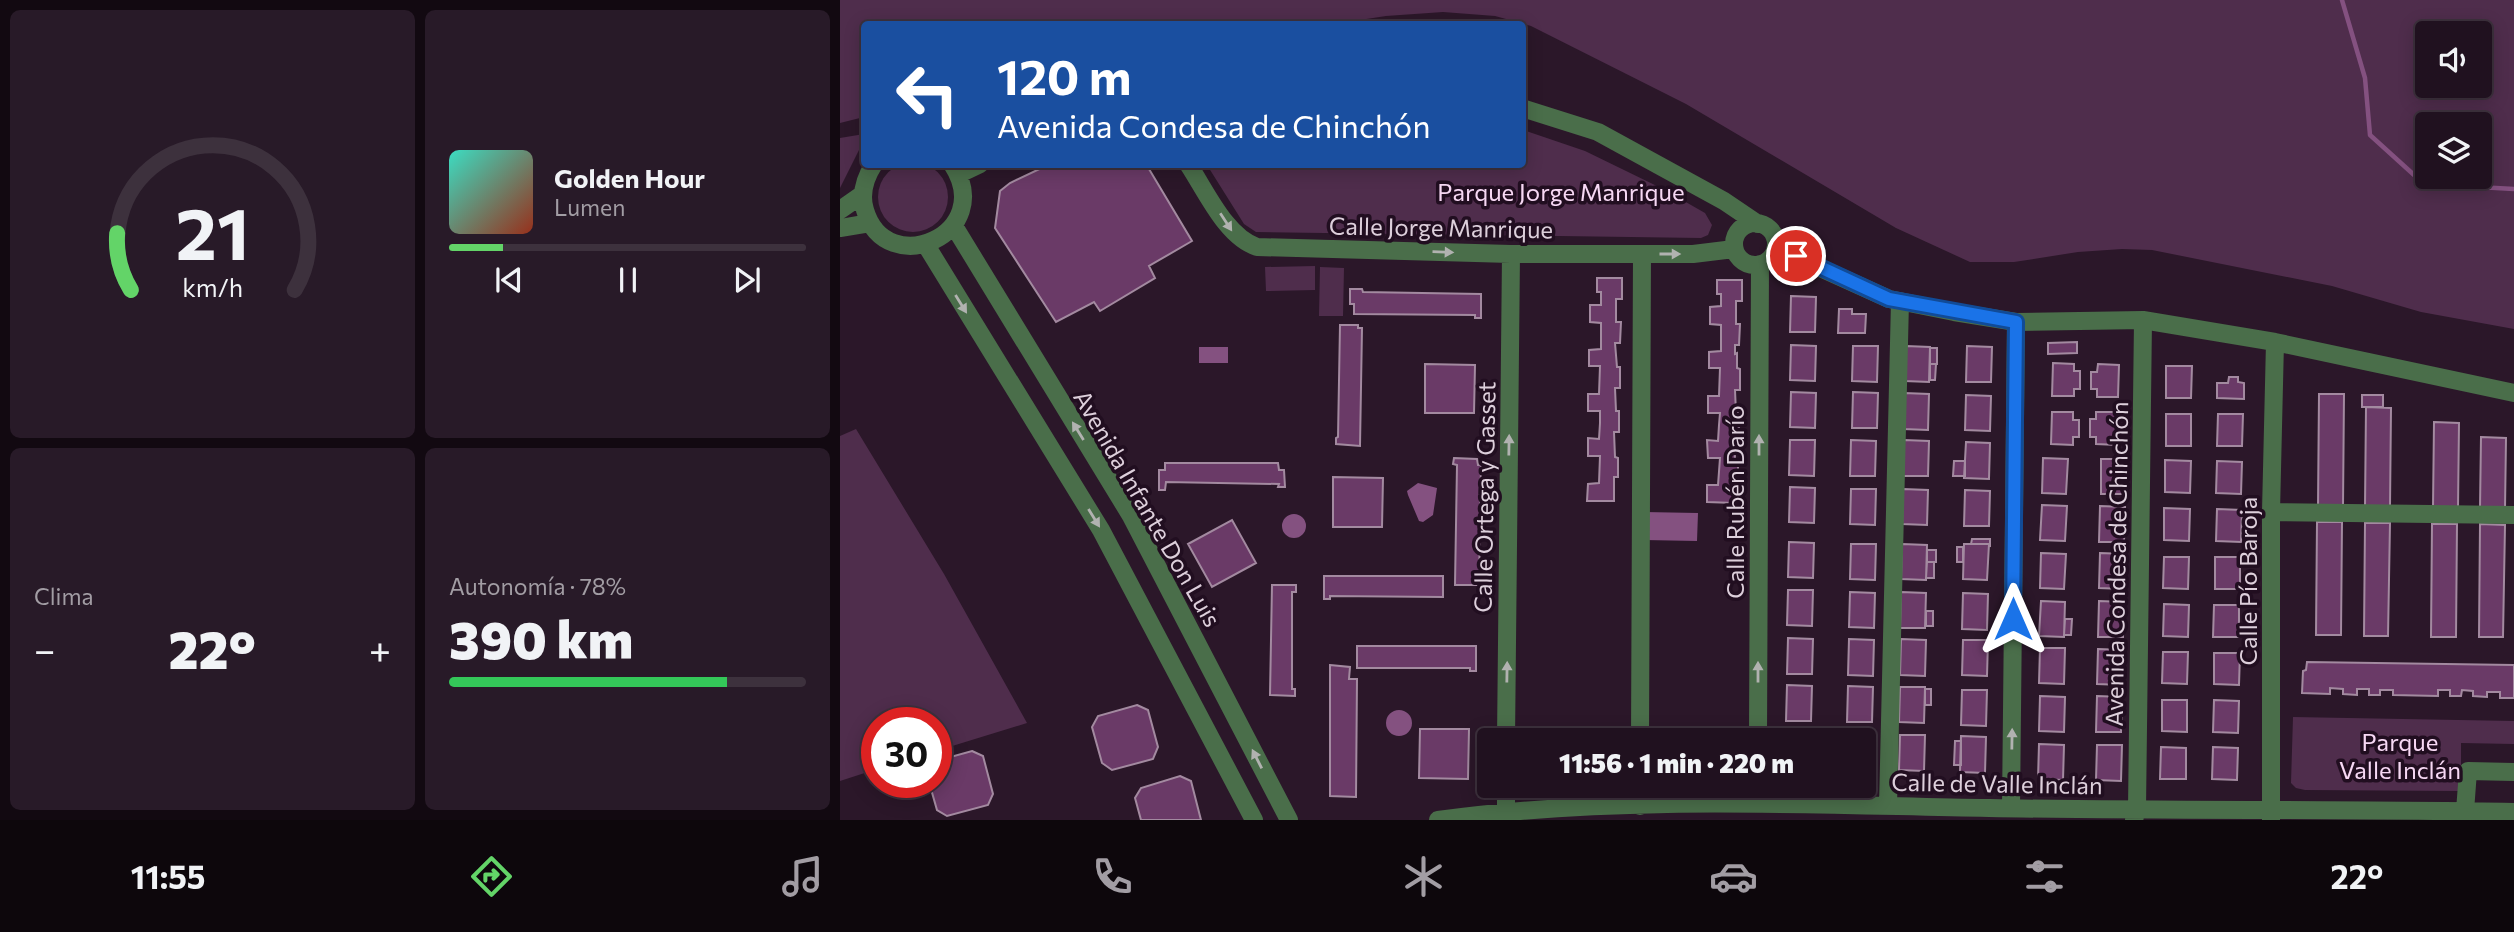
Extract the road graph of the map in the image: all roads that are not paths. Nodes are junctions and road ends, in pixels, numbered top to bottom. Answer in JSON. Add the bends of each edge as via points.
{"nodes":[{"id":1,"x":1526,"y":109,"type":"edge"},
{"id":2,"x":872,"y":168,"type":"edge"},
{"id":3,"x":1191,"y":168,"type":"edge"},
{"id":4,"x":956,"y":169,"type":"edge"},
{"id":5,"x":863,"y":194,"type":"junction"},
{"id":6,"x":1724,"y":201,"type":"junction"},
{"id":7,"x":840,"y":210,"type":"edge"},
{"id":8,"x":870,"y":223,"type":"junction"},
{"id":9,"x":1758,"y":223,"type":"junction"},
{"id":10,"x":954,"y":226,"type":"junction"},
{"id":11,"x":840,"y":228,"type":"edge"},
{"id":12,"x":1735,"y":241,"type":"junction"},
{"id":13,"x":926,"y":245,"type":"junction"},
{"id":14,"x":1776,"y":248,"type":"junction"},
{"id":15,"x":1511,"y":254,"type":"junction"},
{"id":16,"x":1642,"y":254,"type":"junction"},
{"id":17,"x":1760,"y":264,"type":"junction"},
{"id":18,"x":1900,"y":301,"type":"junction"},
{"id":19,"x":2143,"y":320,"type":"junction"},
{"id":20,"x":2016,"y":322,"type":"junction"},
{"id":21,"x":2275,"y":342,"type":"junction"},
{"id":22,"x":2514,"y":393,"type":"edge"},
{"id":23,"x":2271,"y":512,"type":"junction"},
{"id":24,"x":2514,"y":515,"type":"edge"},
{"id":25,"x":1506,"y":728,"type":"edge"},
{"id":26,"x":1640,"y":728,"type":"edge"},
{"id":27,"x":1758,"y":728,"type":"edge"},
{"id":28,"x":2514,"y":772,"type":"edge"},
{"id":29,"x":1506,"y":798,"type":"edge"},
{"id":30,"x":1640,"y":798,"type":"edge"},
{"id":31,"x":1718,"y":798,"type":"edge"},
{"id":32,"x":1801,"y":798,"type":"edge"},
{"id":33,"x":1640,"y":806,"type":"junction"},
{"id":34,"x":1888,"y":806,"type":"junction"},
{"id":35,"x":1506,"y":811,"type":"junction"},
{"id":36,"x":2465,"y":811,"type":"junction"},
{"id":37,"x":1999,"y":812,"type":"edge"},
{"id":38,"x":2514,"y":812,"type":"edge"},
{"id":39,"x":2135,"y":815,"type":"edge"},
{"id":40,"x":2271,"y":815,"type":"edge"},
{"id":41,"x":1254,"y":820,"type":"edge"},
{"id":42,"x":1289,"y":820,"type":"edge"},
{"id":43,"x":1438,"y":820,"type":"edge"}],
"edges":[{"from":1,"to":6,"type":"street","via":[[1598,132]]},
{"from":2,"to":5,"type":"street"},
{"from":3,"to":15,"type":"street","name":"Calle Jorge Manrique","one_way":true,"via":[[1232,231],[1256,247]]},
{"from":4,"to":10,"type":"street","via":[[964,201]]},
{"from":5,"to":7,"type":"street"},
{"from":5,"to":8,"type":"street"},
{"from":6,"to":9,"type":"street"},
{"from":6,"to":12,"type":"street"},
{"from":8,"to":11,"type":"street"},
{"from":8,"to":13,"type":"street","via":[[900,245]]},
{"from":9,"to":12,"type":"street","via":[[1750,224]]},
{"from":9,"to":14,"type":"street","via":[[1771,229]]},
{"from":10,"to":13,"type":"street"},
{"from":42,"to":10,"type":"street","name":"Avenida Infante Don Luis","one_way":true,"via":[[1131,516]]},
{"from":16,"to":12,"type":"street","name":"Calle Jorge Manrique","one_way":true,"via":[[1693,254]]},
{"from":12,"to":17,"type":"street","via":[[1736,255],[1746,263]]},
{"from":13,"to":41,"type":"street","one_way":true,"via":[[1101,530]]},
{"from":14,"to":17,"type":"street"},
{"from":14,"to":18,"type":"street"},
{"from":15,"to":16,"type":"street","name":"Calle Jorge Manrique"},
{"from":25,"to":15,"type":"street","name":"Calle Ortega y Gasset","one_way":true},
{"from":16,"to":26,"type":"street"},
{"from":27,"to":17,"type":"street","name":"Calle Rubén Darío","one_way":true},
{"from":18,"to":20,"type":"street"},
{"from":18,"to":34,"type":"street"},
{"from":19,"to":20,"type":"street"},
{"from":19,"to":21,"type":"street"},
{"from":19,"to":39,"type":"street","name":"Avenida Condesa de Chinchón"},
{"from":37,"to":20,"type":"street","one_way":true},
{"from":21,"to":22,"type":"street"},
{"from":21,"to":23,"type":"street","name":"Calle Pío Baroja"},
{"from":23,"to":24,"type":"street"},
{"from":23,"to":40,"type":"street","name":"Calle Pío Baroja"},
{"from":28,"to":36,"type":"street","via":[[2468,771]]},
{"from":29,"to":35,"type":"street"},
{"from":30,"to":33,"type":"street"},
{"from":31,"to":33,"type":"street","name":"Calle de Valle Inclán"},
{"from":32,"to":34,"type":"street","name":"Calle de Valle Inclán"},
{"from":33,"to":35,"type":"street","name":"Calle de Valle Inclán"},
{"from":34,"to":37,"type":"street","name":"Calle de Valle Inclán"},
{"from":35,"to":43,"type":"street","name":"Calle de Valle Inclán"},
{"from":36,"to":38,"type":"street","name":"Calle de Valle Inclán"},
{"from":36,"to":40,"type":"street","name":"Calle de Valle Inclán"},
{"from":37,"to":39,"type":"street","name":"Calle de Valle Inclán"},
{"from":39,"to":40,"type":"street","name":"Calle de Valle Inclán"}]}
